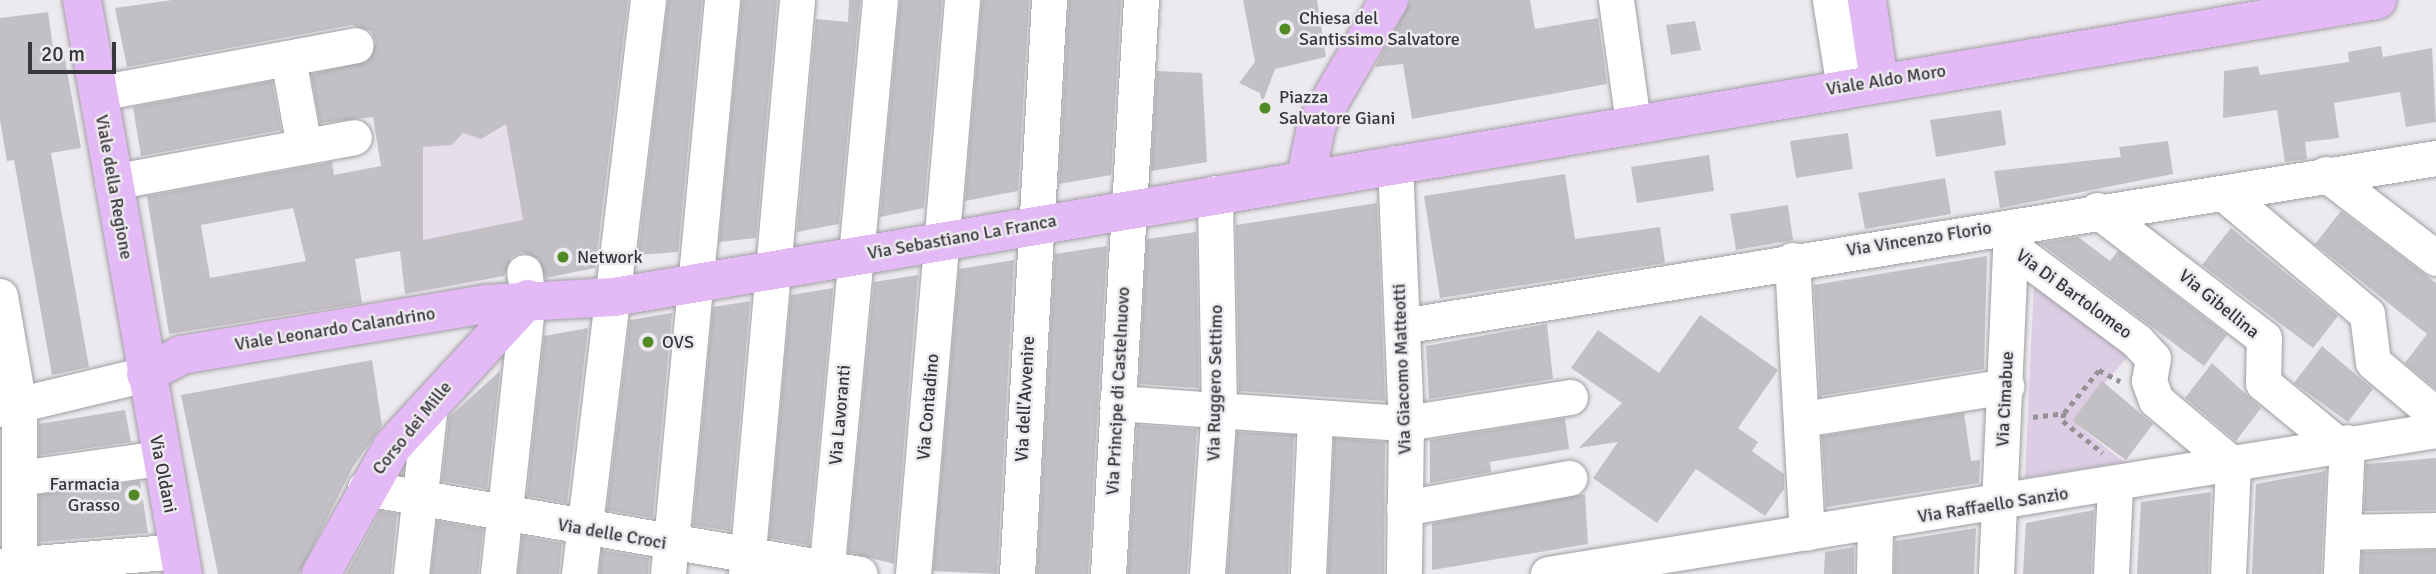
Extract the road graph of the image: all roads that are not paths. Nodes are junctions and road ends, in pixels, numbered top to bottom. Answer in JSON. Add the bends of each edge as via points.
{"nodes":[{"id":1,"x":82,"y":0,"type":"edge"},
{"id":2,"x":648,"y":0,"type":"edge"},
{"id":3,"x":722,"y":0,"type":"edge"},
{"id":4,"x":797,"y":0,"type":"edge"},
{"id":5,"x":880,"y":0,"type":"edge"},
{"id":6,"x":962,"y":0,"type":"edge"},
{"id":7,"x":1049,"y":0,"type":"edge"},
{"id":8,"x":1141,"y":0,"type":"edge"},
{"id":9,"x":1389,"y":0,"type":"edge"},
{"id":10,"x":1616,"y":0,"type":"edge"},
{"id":11,"x":1830,"y":0,"type":"edge"},
{"id":12,"x":1867,"y":0,"type":"edge"},
{"id":13,"x":2378,"y":0,"type":"edge"},
{"id":14,"x":356,"y":46,"type":"dead end"},
{"id":15,"x":288,"y":58,"type":"junction"},
{"id":16,"x":1862,"y":84,"type":"junction"},
{"id":17,"x":98,"y":93,"type":"junction"},
{"id":18,"x":1633,"y":123,"type":"junction"},
{"id":19,"x":354,"y":137,"type":"dead end"},
{"id":20,"x":304,"y":147,"type":"junction"},
{"id":21,"x":2436,"y":158,"type":"edge"},
{"id":22,"x":1395,"y":163,"type":"junction"},
{"id":23,"x":2326,"y":174,"type":"junction"},
{"id":24,"x":1306,"y":176,"type":"junction"},
{"id":25,"x":112,"y":182,"type":"junction"},
{"id":26,"x":1215,"y":192,"type":"junction"},
{"id":27,"x":2227,"y":197,"type":"junction"},
{"id":28,"x":1127,"y":208,"type":"junction"},
{"id":29,"x":2096,"y":210,"type":"junction"},
{"id":30,"x":1033,"y":224,"type":"junction"},
{"id":31,"x":2011,"y":236,"type":"junction"},
{"id":32,"x":943,"y":240,"type":"junction"},
{"id":33,"x":854,"y":256,"type":"junction"},
{"id":34,"x":2436,"y":258,"type":"edge"},
{"id":35,"x":1792,"y":260,"type":"junction"},
{"id":36,"x":774,"y":270,"type":"junction"},
{"id":37,"x":697,"y":283,"type":"junction"},
{"id":38,"x":526,"y":286,"type":"junction"},
{"id":39,"x":0,"y":296,"type":"edge"},
{"id":40,"x":614,"y":297,"type":"junction"},
{"id":41,"x":1402,"y":326,"type":"junction"},
{"id":42,"x":146,"y":374,"type":"junction"},
{"id":43,"x":2006,"y":386,"type":"junction"},
{"id":44,"x":1570,"y":397,"type":"dead end"},
{"id":45,"x":1117,"y":402,"type":"junction"},
{"id":46,"x":430,"y":404,"type":"junction"},
{"id":47,"x":10,"y":407,"type":"edge"},
{"id":48,"x":1219,"y":408,"type":"junction"},
{"id":49,"x":2436,"y":415,"type":"edge"},
{"id":50,"x":1315,"y":418,"type":"junction"},
{"id":51,"x":1803,"y":419,"type":"junction"},
{"id":52,"x":1406,"y":422,"type":"junction"},
{"id":53,"x":2436,"y":430,"type":"edge"},
{"id":54,"x":2342,"y":443,"type":"junction"},
{"id":55,"x":160,"y":458,"type":"junction"},
{"id":56,"x":2233,"y":465,"type":"junction"},
{"id":57,"x":19,"y":478,"type":"junction"},
{"id":58,"x":1569,"y":478,"type":"dead end"},
{"id":59,"x":2115,"y":485,"type":"junction"},
{"id":60,"x":365,"y":488,"type":"junction"},
{"id":61,"x":419,"y":501,"type":"junction"},
{"id":62,"x":1999,"y":505,"type":"junction"},
{"id":63,"x":1404,"y":509,"type":"junction"},
{"id":64,"x":504,"y":516,"type":"junction"},
{"id":65,"x":1875,"y":523,"type":"junction"},
{"id":66,"x":585,"y":529,"type":"junction"},
{"id":67,"x":2436,"y":530,"type":"edge"},
{"id":68,"x":2343,"y":532,"type":"junction"},
{"id":69,"x":1807,"y":533,"type":"junction"},
{"id":70,"x":670,"y":559,"type":"edge"},
{"id":71,"x":181,"y":562,"type":"edge"},
{"id":72,"x":747,"y":564,"type":"edge"},
{"id":73,"x":13,"y":568,"type":"edge"},
{"id":74,"x":837,"y":572,"type":"edge"},
{"id":75,"x":321,"y":574,"type":"edge"},
{"id":76,"x":411,"y":574,"type":"edge"},
{"id":77,"x":498,"y":574,"type":"edge"},
{"id":78,"x":579,"y":574,"type":"edge"},
{"id":79,"x":913,"y":574,"type":"edge"},
{"id":80,"x":1017,"y":574,"type":"edge"},
{"id":81,"x":1108,"y":574,"type":"edge"},
{"id":82,"x":1207,"y":574,"type":"edge"},
{"id":83,"x":1308,"y":574,"type":"edge"},
{"id":84,"x":1404,"y":574,"type":"edge"},
{"id":85,"x":1548,"y":574,"type":"edge"},
{"id":86,"x":1874,"y":574,"type":"edge"},
{"id":87,"x":1996,"y":574,"type":"edge"},
{"id":88,"x":2111,"y":574,"type":"edge"},
{"id":89,"x":2228,"y":574,"type":"edge"},
{"id":90,"x":2341,"y":574,"type":"edge"}],
"edges":[{"from":1,"to":17,"type":"main road","name":"Viale della Regione"},
{"from":2,"to":40,"type":"street"},
{"from":3,"to":37,"type":"street"},
{"from":4,"to":36,"type":"street"},
{"from":5,"to":33,"type":"street","name":"Via Lavoranti"},
{"from":6,"to":32,"type":"street","name":"Via Contadino"},
{"from":7,"to":30,"type":"street","name":"Via dell'Avvenire"},
{"from":8,"to":28,"type":"street","name":"Via Principe di Castelnuovo"},
{"from":9,"to":24,"type":"main road","via":[[1317,123]]},
{"from":10,"to":18,"type":"street"},
{"from":11,"to":16,"type":"street"},
{"from":12,"to":16,"type":"main road"},
{"from":13,"to":16,"type":"main road","name":"Viale Aldo Moro"},
{"from":14,"to":15,"type":"street"},
{"from":15,"to":17,"type":"street"},
{"from":15,"to":20,"type":"street"},
{"from":16,"to":18,"type":"main road","name":"Viale Aldo Moro"},
{"from":17,"to":25,"type":"main road","name":"Viale della Regione"},
{"from":18,"to":22,"type":"main road","name":"Viale Aldo Moro"},
{"from":19,"to":20,"type":"street"},
{"from":20,"to":25,"type":"street"},
{"from":21,"to":23,"type":"street","name":"Via Vincenzo Florio"},
{"from":22,"to":24,"type":"main road","name":"Via Sebastiano La Franca"},
{"from":22,"to":41,"type":"street","name":"Via Giacomo Matteotti"},
{"from":23,"to":27,"type":"street","name":"Via Vincenzo Florio"},
{"from":23,"to":34,"type":"street"},
{"from":24,"to":26,"type":"main road","name":"Via Sebastiano La Franca"},
{"from":25,"to":42,"type":"main road","name":"Viale della Regione"},
{"from":26,"to":28,"type":"main road","name":"Via Sebastiano La Franca"},
{"from":26,"to":48,"type":"street","name":"Via Ruggero Settimo"},
{"from":27,"to":29,"type":"street","name":"Via Vincenzo Florio"},
{"from":27,"to":49,"type":"street","via":[[2367,314],[2373,362]]},
{"from":28,"to":30,"type":"main road","name":"Via Sebastiano La Franca"},
{"from":28,"to":45,"type":"street","name":"Via Principe di Castelnuovo"},
{"from":29,"to":31,"type":"street","name":"Via Vincenzo Florio"},
{"from":29,"to":54,"type":"street","name":"Via Gibellina","via":[[2264,338],[2263,383]]},
{"from":30,"to":32,"type":"main road","name":"Via Sebastiano La Franca"},
{"from":30,"to":80,"type":"street","name":"Via dell'Avvenire"},
{"from":31,"to":35,"type":"street","name":"Via Vincenzo Florio"},
{"from":31,"to":43,"type":"street","name":"Via Cimabue"},
{"from":31,"to":56,"type":"street","name":"Via Di Bartolomeo","via":[[2137,341],[2153,358],[2148,381],[2156,400]]},
{"from":32,"to":33,"type":"main road","name":"Via Sebastiano La Franca"},
{"from":32,"to":79,"type":"street","name":"Via Contadino"},
{"from":33,"to":36,"type":"main road","name":"Via Sebastiano La Franca"},
{"from":33,"to":74,"type":"street","name":"Via Lavoranti"},
{"from":35,"to":41,"type":"street","name":"Via Vincenzo Florio"},
{"from":35,"to":51,"type":"street"},
{"from":36,"to":37,"type":"main road","name":"Via Sebastiano La Franca"},
{"from":36,"to":72,"type":"street"},
{"from":37,"to":40,"type":"main road","name":"Via Sebastiano La Franca"},
{"from":37,"to":70,"type":"street"},
{"from":38,"to":40,"type":"main road","name":"Via Sebastiano La Franca"},
{"from":38,"to":42,"type":"main road","name":"Viale Leonardo Calandrino","via":[[181,355]]},
{"from":38,"to":46,"type":"main road","name":"Corso dei Mille"},
{"from":38,"to":64,"type":"street"},
{"from":39,"to":47,"type":"street"},
{"from":40,"to":66,"type":"street"},
{"from":41,"to":52,"type":"street","name":"Via Giacomo Matteotti"},
{"from":42,"to":47,"type":"street"},
{"from":42,"to":55,"type":"main road","name":"Via Oldani"},
{"from":43,"to":51,"type":"street"},
{"from":43,"to":62,"type":"street","name":"Via Cimabue"},
{"from":44,"to":52,"type":"street"},
{"from":45,"to":48,"type":"street"},
{"from":45,"to":81,"type":"street","name":"Via Principe di Castelnuovo"},
{"from":46,"to":60,"type":"main road","name":"Corso dei Mille"},
{"from":46,"to":61,"type":"street"},
{"from":47,"to":57,"type":"street"},
{"from":48,"to":50,"type":"street"},
{"from":48,"to":82,"type":"street","name":"Via Ruggero Settimo"},
{"from":50,"to":52,"type":"street"},
{"from":50,"to":83,"type":"street"},
{"from":51,"to":69,"type":"street"},
{"from":52,"to":63,"type":"street","name":"Via Giacomo Matteotti"},
{"from":53,"to":54,"type":"street","name":"Via Raffaello Sanzio"},
{"from":54,"to":56,"type":"street","name":"Via Raffaello Sanzio"},
{"from":54,"to":68,"type":"street"},
{"from":55,"to":57,"type":"street"},
{"from":55,"to":71,"type":"main road","name":"Via Oldani"},
{"from":56,"to":59,"type":"street","name":"Via Raffaello Sanzio"},
{"from":56,"to":89,"type":"street"},
{"from":57,"to":73,"type":"street"},
{"from":58,"to":63,"type":"street"},
{"from":59,"to":62,"type":"street","name":"Via Raffaello Sanzio"},
{"from":59,"to":88,"type":"street"},
{"from":60,"to":61,"type":"street","name":"Via delle Croci"},
{"from":60,"to":75,"type":"main road","name":"Corso dei Mille"},
{"from":61,"to":64,"type":"street","name":"Via delle Croci"},
{"from":61,"to":76,"type":"street"},
{"from":62,"to":65,"type":"street","name":"Via Raffaello Sanzio"},
{"from":62,"to":87,"type":"street","name":"Via Cimabue"},
{"from":63,"to":84,"type":"street","name":"Via Giacomo Matteotti"},
{"from":64,"to":66,"type":"street","name":"Via delle Croci"},
{"from":64,"to":77,"type":"street"},
{"from":65,"to":69,"type":"street","name":"Via Raffaello Sanzio"},
{"from":65,"to":86,"type":"street"},
{"from":66,"to":70,"type":"street","name":"Via delle Croci"},
{"from":66,"to":78,"type":"street"},
{"from":67,"to":68,"type":"street"},
{"from":68,"to":90,"type":"street"},
{"from":69,"to":85,"type":"street","name":"Via Raffaello Sanzio"},
{"from":70,"to":72,"type":"street","name":"Via delle Croci"},
{"from":71,"to":73,"type":"street"},
{"from":72,"to":74,"type":"street","name":"Via delle Croci"}]}
